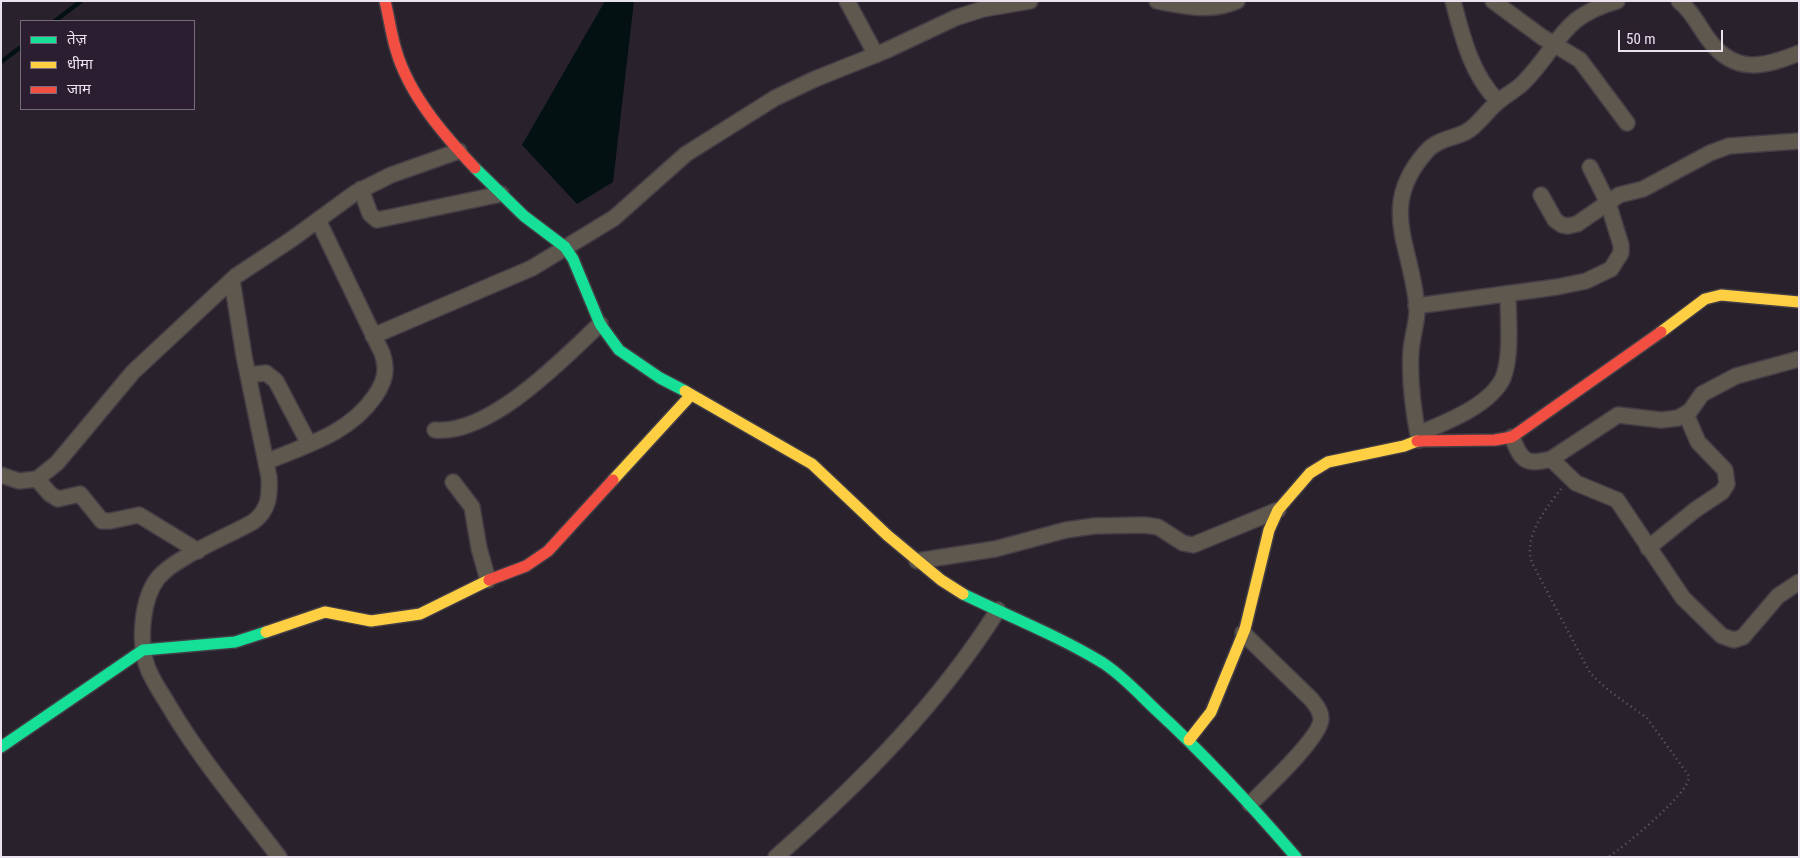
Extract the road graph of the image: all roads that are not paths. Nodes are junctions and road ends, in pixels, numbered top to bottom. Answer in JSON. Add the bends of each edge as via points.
{"nodes":[{"id":1,"x":385,"y":1,"type":"edge"},
{"id":2,"x":847,"y":1,"type":"edge"},
{"id":3,"x":1030,"y":1,"type":"edge"},
{"id":4,"x":1157,"y":1,"type":"edge"},
{"id":5,"x":1238,"y":1,"type":"edge"},
{"id":6,"x":1453,"y":1,"type":"edge"},
{"id":7,"x":1493,"y":1,"type":"edge"},
{"id":8,"x":1617,"y":1,"type":"edge"},
{"id":9,"x":1679,"y":1,"type":"edge"},
{"id":10,"x":966,"y":7,"type":"edge"},
{"id":11,"x":1554,"y":45,"type":"junction"},
{"id":12,"x":1799,"y":53,"type":"edge"},
{"id":13,"x":876,"y":55,"type":"junction"},
{"id":14,"x":1498,"y":102,"type":"junction"},
{"id":15,"x":1627,"y":123,"type":"dead end"},
{"id":16,"x":1799,"y":141,"type":"edge"},
{"id":17,"x":459,"y":151,"type":"junction"},
{"id":18,"x":1590,"y":166,"type":"dead end"},
{"id":19,"x":361,"y":190,"type":"junction"},
{"id":20,"x":501,"y":194,"type":"junction"},
{"id":21,"x":1541,"y":196,"type":"dead end"},
{"id":22,"x":1608,"y":203,"type":"junction"},
{"id":23,"x":318,"y":220,"type":"junction"},
{"id":24,"x":565,"y":248,"type":"junction"},
{"id":25,"x":232,"y":280,"type":"junction"},
{"id":26,"x":1508,"y":294,"type":"junction"},
{"id":27,"x":1799,"y":302,"type":"edge"},
{"id":28,"x":1416,"y":306,"type":"junction"},
{"id":29,"x":600,"y":324,"type":"junction"},
{"id":30,"x":373,"y":336,"type":"junction"},
{"id":31,"x":1799,"y":359,"type":"edge"},
{"id":32,"x":248,"y":375,"type":"junction"},
{"id":33,"x":691,"y":395,"type":"junction"},
{"id":34,"x":1686,"y":414,"type":"junction"},
{"id":35,"x":435,"y":430,"type":"dead end"},
{"id":36,"x":1512,"y":436,"type":"junction"},
{"id":37,"x":1418,"y":437,"type":"junction"},
{"id":38,"x":309,"y":444,"type":"junction"},
{"id":39,"x":1551,"y":459,"type":"junction"},
{"id":40,"x":266,"y":462,"type":"junction"},
{"id":41,"x":1,"y":475,"type":"edge"},
{"id":42,"x":37,"y":479,"type":"junction"},
{"id":43,"x":453,"y":482,"type":"dead end"},
{"id":44,"x":1278,"y":510,"type":"junction"},
{"id":45,"x":1648,"y":548,"type":"junction"},
{"id":46,"x":198,"y":551,"type":"junction"},
{"id":47,"x":917,"y":561,"type":"junction"},
{"id":48,"x":488,"y":580,"type":"junction"},
{"id":49,"x":1799,"y":582,"type":"edge"},
{"id":50,"x":998,"y":610,"type":"junction"},
{"id":51,"x":1244,"y":633,"type":"junction"},
{"id":52,"x":143,"y":650,"type":"junction"},
{"id":53,"x":1189,"y":740,"type":"junction"},
{"id":54,"x":1,"y":747,"type":"edge"},
{"id":55,"x":1250,"y":804,"type":"junction"},
{"id":56,"x":279,"y":857,"type":"edge"},
{"id":57,"x":776,"y":857,"type":"edge"},
{"id":58,"x":1296,"y":857,"type":"edge"}],
"edges":[{"from":1,"to":17,"type":"street","via":[[396,51],[409,80]]},
{"from":2,"to":13,"type":"street"},
{"from":3,"to":10,"type":"street"},
{"from":4,"to":5,"type":"street","via":[[1205,8]]},
{"from":6,"to":14,"type":"street","via":[[1480,81]]},
{"from":7,"to":11,"type":"street"},
{"from":8,"to":11,"type":"street","via":[[1578,17]]},
{"from":9,"to":12,"type":"street","via":[[1690,10],[1717,50],[1740,65],[1765,64]]},
{"from":10,"to":13,"type":"street"},
{"from":11,"to":14,"type":"street","via":[[1523,83]]},
{"from":11,"to":15,"type":"street","via":[[1588,67]]},
{"from":13,"to":24,"type":"street","via":[[775,98],[714,134],[673,164],[614,218]]},
{"from":14,"to":28,"type":"street","via":[[1465,132],[1434,144],[1407,181],[1400,220]]},
{"from":16,"to":22,"type":"street","via":[[1729,146]]},
{"from":17,"to":19,"type":"street","via":[[391,175]]},
{"from":17,"to":20,"type":"street"},
{"from":18,"to":22,"type":"street"},
{"from":19,"to":20,"type":"street","via":[[370,214],[377,220]]},
{"from":19,"to":23,"type":"street"},
{"from":20,"to":24,"type":"street"},
{"from":21,"to":22,"type":"street","via":[[1562,226],[1577,224]]},
{"from":22,"to":26,"type":"street","via":[[1621,245],[1621,253],[1611,270],[1586,281]]},
{"from":23,"to":25,"type":"street"},
{"from":23,"to":30,"type":"street"},
{"from":24,"to":29,"type":"street","via":[[573,259]]},
{"from":24,"to":30,"type":"street","via":[[512,278],[474,291]]},
{"from":25,"to":32,"type":"street"},
{"from":25,"to":42,"type":"street","via":[[133,372],[57,462]]},
{"from":26,"to":28,"type":"street"},
{"from":26,"to":37,"type":"street","via":[[1507,350],[1500,382],[1462,414]]},
{"from":27,"to":36,"type":"street","via":[[1739,295],[1705,299],[1639,349]]},
{"from":28,"to":37,"type":"street","via":[[1410,391]]},
{"from":29,"to":33,"type":"street","via":[[619,350]]},
{"from":29,"to":35,"type":"street","via":[[514,400],[463,428]]},
{"from":30,"to":38,"type":"street","via":[[386,364],[381,387],[354,422]]},
{"from":31,"to":34,"type":"street","via":[[1736,376],[1702,394]]},
{"from":32,"to":38,"type":"street","via":[[266,373],[276,381]]},
{"from":32,"to":40,"type":"street"},
{"from":33,"to":47,"type":"street","via":[[812,464]]},
{"from":33,"to":48,"type":"street","via":[[548,551],[526,566]]},
{"from":34,"to":39,"type":"street","via":[[1661,420],[1618,415]]},
{"from":34,"to":45,"type":"street","via":[[1698,442],[1725,470],[1727,484],[1722,492]]},
{"from":36,"to":37,"type":"street","via":[[1495,440]]},
{"from":36,"to":39,"type":"street","via":[[1524,459],[1532,463]]},
{"from":37,"to":44,"type":"street","via":[[1399,448],[1328,462],[1301,481]]},
{"from":38,"to":40,"type":"street"},
{"from":39,"to":45,"type":"street","via":[[1586,488],[1617,500]]},
{"from":40,"to":46,"type":"street","via":[[270,495],[261,516]]},
{"from":41,"to":42,"type":"street","via":[[19,481]]},
{"from":42,"to":46,"type":"street","via":[[55,498],[80,494],[102,521],[139,515]]},
{"from":43,"to":48,"type":"street","via":[[472,507]]},
{"from":44,"to":47,"type":"street","via":[[1193,545],[1182,543],[1158,527],[1094,526],[995,549]]},
{"from":44,"to":51,"type":"street","via":[[1263,548]]},
{"from":45,"to":49,"type":"street","via":[[1696,613],[1722,636],[1734,640],[1743,637],[1778,596]]},
{"from":46,"to":52,"type":"street","via":[[166,570],[150,590]]},
{"from":47,"to":50,"type":"street","via":[[940,580]]},
{"from":48,"to":52,"type":"street","via":[[411,616],[371,621],[325,612],[235,642]]},
{"from":50,"to":53,"type":"street","via":[[1104,664]]},
{"from":50,"to":57,"type":"street","via":[[953,677],[914,724],[853,787]]},
{"from":51,"to":53,"type":"street","via":[[1211,712]]},
{"from":51,"to":55,"type":"street","via":[[1311,699],[1320,711],[1321,721],[1313,739]]},
{"from":52,"to":54,"type":"street"},
{"from":52,"to":56,"type":"street","via":[[148,670],[191,742]]},
{"from":53,"to":55,"type":"street"},
{"from":55,"to":58,"type":"street"}]}
